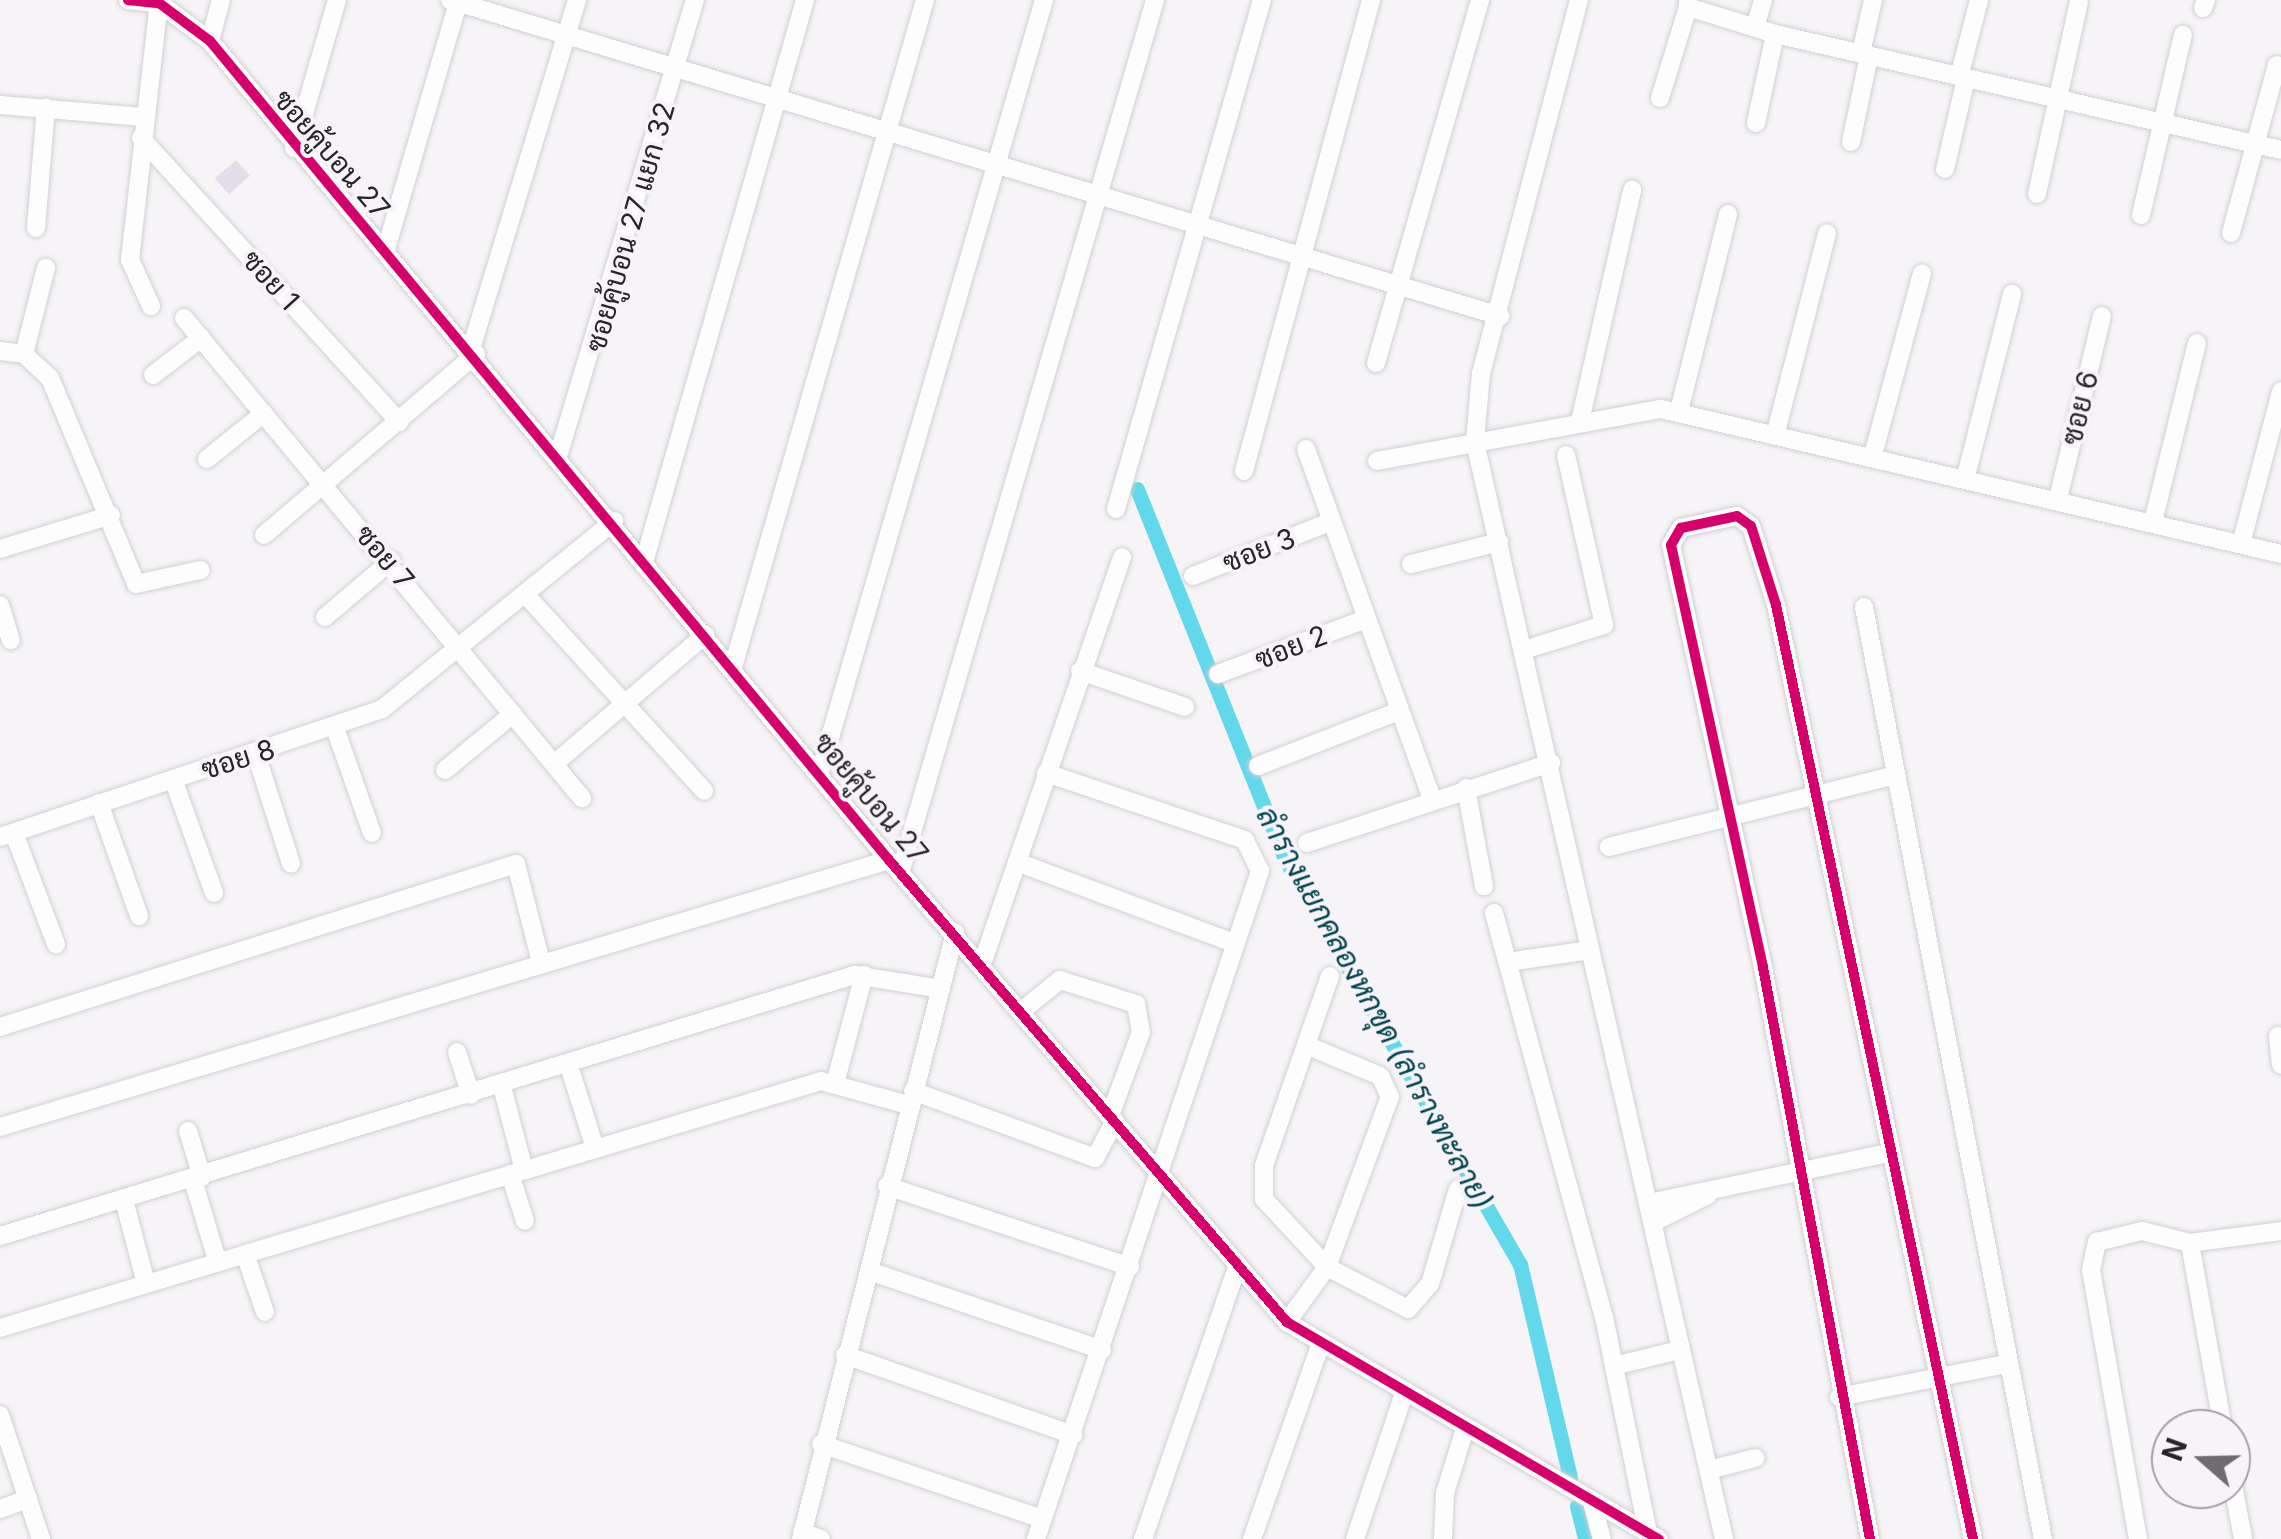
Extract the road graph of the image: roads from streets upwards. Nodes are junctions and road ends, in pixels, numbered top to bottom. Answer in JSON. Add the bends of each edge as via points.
{"nodes":[{"id":1,"x":128,"y":0,"type":"edge"},
{"id":2,"x":222,"y":0,"type":"edge"},
{"id":3,"x":337,"y":0,"type":"edge"},
{"id":4,"x":577,"y":0,"type":"edge"},
{"id":5,"x":695,"y":0,"type":"edge"},
{"id":6,"x":805,"y":0,"type":"edge"},
{"id":7,"x":925,"y":0,"type":"edge"},
{"id":8,"x":1044,"y":0,"type":"edge"},
{"id":9,"x":1155,"y":0,"type":"edge"},
{"id":10,"x":1262,"y":0,"type":"edge"},
{"id":11,"x":1371,"y":0,"type":"edge"},
{"id":12,"x":1480,"y":0,"type":"edge"},
{"id":13,"x":1579,"y":0,"type":"edge"},
{"id":14,"x":1763,"y":0,"type":"edge"},
{"id":15,"x":1873,"y":0,"type":"edge"},
{"id":16,"x":1978,"y":0,"type":"edge"},
{"id":17,"x":456,"y":1,"type":"edge"},
{"id":18,"x":2079,"y":2,"type":"edge"},
{"id":19,"x":159,"y":4,"type":"junction"},
{"id":20,"x":1688,"y":4,"type":"edge"},
{"id":21,"x":1755,"y":27,"type":"junction"},
{"id":22,"x":1775,"y":34,"type":"junction"},
{"id":23,"x":2183,"y":35,"type":"dead end"},
{"id":24,"x":566,"y":37,"type":"junction"},
{"id":25,"x":210,"y":41,"type":"junction"},
{"id":26,"x":1865,"y":54,"type":"junction"},
{"id":27,"x":2277,"y":64,"type":"dead end"},
{"id":28,"x":674,"y":74,"type":"junction"},
{"id":29,"x":1963,"y":78,"type":"junction"},
{"id":30,"x":1660,"y":98,"type":"dead end"},
{"id":31,"x":2058,"y":99,"type":"junction"},
{"id":32,"x":775,"y":100,"type":"junction"},
{"id":33,"x":0,"y":105,"type":"edge"},
{"id":34,"x":46,"y":107,"type":"junction"},
{"id":35,"x":144,"y":117,"type":"junction"},
{"id":36,"x":1756,"y":124,"type":"dead end"},
{"id":37,"x":2161,"y":124,"type":"junction"},
{"id":38,"x":886,"y":134,"type":"junction"},
{"id":39,"x":141,"y":138,"type":"junction"},
{"id":40,"x":1851,"y":142,"type":"dead end"},
{"id":41,"x":2252,"y":143,"type":"junction"},
{"id":42,"x":294,"y":148,"type":"junction"},
{"id":43,"x":2281,"y":150,"type":"edge"},
{"id":44,"x":996,"y":165,"type":"junction"},
{"id":45,"x":1945,"y":168,"type":"dead end"},
{"id":46,"x":1632,"y":190,"type":"dead end"},
{"id":47,"x":2038,"y":194,"type":"dead end"},
{"id":48,"x":1098,"y":196,"type":"junction"},
{"id":49,"x":1728,"y":214,"type":"dead end"},
{"id":50,"x":2141,"y":215,"type":"dead end"},
{"id":51,"x":1198,"y":225,"type":"junction"},
{"id":52,"x":36,"y":228,"type":"dead end"},
{"id":53,"x":2231,"y":232,"type":"dead end"},
{"id":54,"x":1827,"y":233,"type":"dead end"},
{"id":55,"x":386,"y":249,"type":"junction"},
{"id":56,"x":1298,"y":255,"type":"junction"},
{"id":57,"x":46,"y":268,"type":"dead end"},
{"id":58,"x":1922,"y":273,"type":"dead end"},
{"id":59,"x":1399,"y":286,"type":"junction"},
{"id":60,"x":2012,"y":294,"type":"dead end"},
{"id":61,"x":151,"y":306,"type":"dead end"},
{"id":62,"x":1500,"y":316,"type":"junction"},
{"id":63,"x":2102,"y":316,"type":"dead end"},
{"id":64,"x":184,"y":318,"type":"dead end"},
{"id":65,"x":201,"y":338,"type":"junction"},
{"id":66,"x":2197,"y":344,"type":"dead end"},
{"id":67,"x":0,"y":351,"type":"edge"},
{"id":68,"x":474,"y":352,"type":"junction"},
{"id":69,"x":24,"y":354,"type":"junction"},
{"id":70,"x":1376,"y":363,"type":"dead end"},
{"id":71,"x":154,"y":375,"type":"dead end"},
{"id":72,"x":2281,"y":391,"type":"edge"},
{"id":73,"x":1679,"y":411,"type":"junction"},
{"id":74,"x":264,"y":413,"type":"junction"},
{"id":75,"x":1581,"y":417,"type":"junction"},
{"id":76,"x":399,"y":422,"type":"junction"},
{"id":77,"x":1776,"y":432,"type":"junction"},
{"id":78,"x":1474,"y":442,"type":"junction"},
{"id":79,"x":1306,"y":449,"type":"dead end"},
{"id":80,"x":559,"y":453,"type":"junction"},
{"id":81,"x":1566,"y":455,"type":"dead end"},
{"id":82,"x":1873,"y":455,"type":"junction"},
{"id":83,"x":208,"y":459,"type":"dead end"},
{"id":84,"x":1377,"y":461,"type":"dead end"},
{"id":85,"x":1244,"y":471,"type":"dead end"},
{"id":86,"x":1966,"y":476,"type":"junction"},
{"id":87,"x":324,"y":486,"type":"junction"},
{"id":88,"x":2058,"y":499,"type":"junction"},
{"id":89,"x":1116,"y":509,"type":"dead end"},
{"id":90,"x":111,"y":515,"type":"junction"},
{"id":91,"x":614,"y":521,"type":"junction"},
{"id":92,"x":2153,"y":522,"type":"junction"},
{"id":93,"x":1326,"y":524,"type":"junction"},
{"id":94,"x":264,"y":536,"type":"dead end"},
{"id":95,"x":1498,"y":542,"type":"junction"},
{"id":96,"x":2241,"y":544,"type":"junction"},
{"id":97,"x":0,"y":548,"type":"edge"},
{"id":98,"x":2281,"y":554,"type":"edge"},
{"id":99,"x":1122,"y":558,"type":"dead end"},
{"id":100,"x":390,"y":561,"type":"junction"},
{"id":101,"x":644,"y":562,"type":"junction"},
{"id":102,"x":1411,"y":564,"type":"dead end"},
{"id":103,"x":201,"y":570,"type":"dead end"},
{"id":104,"x":1193,"y":576,"type":"dead end"},
{"id":105,"x":525,"y":594,"type":"junction"},
{"id":106,"x":0,"y":605,"type":"edge"},
{"id":107,"x":1864,"y":607,"type":"dead end"},
{"id":108,"x":325,"y":618,"type":"dead end"},
{"id":109,"x":1363,"y":620,"type":"junction"},
{"id":110,"x":705,"y":635,"type":"junction"},
{"id":111,"x":11,"y":640,"type":"dead end"},
{"id":112,"x":1524,"y":650,"type":"junction"},
{"id":113,"x":461,"y":652,"type":"junction"},
{"id":114,"x":733,"y":667,"type":"junction"},
{"id":115,"x":1080,"y":671,"type":"junction"},
{"id":116,"x":1218,"y":674,"type":"dead end"},
{"id":117,"x":626,"y":699,"type":"junction"},
{"id":118,"x":1185,"y":706,"type":"dead end"},
{"id":119,"x":1398,"y":711,"type":"junction"},
{"id":120,"x":514,"y":714,"type":"junction"},
{"id":121,"x":335,"y":728,"type":"junction"},
{"id":122,"x":256,"y":754,"type":"junction"},
{"id":123,"x":1551,"y":762,"type":"junction"},
{"id":124,"x":554,"y":764,"type":"junction"},
{"id":125,"x":1258,"y":766,"type":"dead end"},
{"id":126,"x":445,"y":770,"type":"dead end"},
{"id":127,"x":820,"y":772,"type":"junction"},
{"id":128,"x":1046,"y":773,"type":"junction"},
{"id":129,"x":1895,"y":775,"type":"junction"},
{"id":130,"x":173,"y":779,"type":"junction"},
{"id":131,"x":1466,"y":788,"type":"junction"},
{"id":132,"x":704,"y":791,"type":"dead end"},
{"id":133,"x":1811,"y":796,"type":"junction"},
{"id":134,"x":582,"y":798,"type":"dead end"},
{"id":135,"x":1433,"y":801,"type":"junction"},
{"id":136,"x":99,"y":803,"type":"junction"},
{"id":137,"x":1730,"y":816,"type":"junction"},
{"id":138,"x":372,"y":833,"type":"dead end"},
{"id":139,"x":7,"y":835,"type":"edge"},
{"id":140,"x":1307,"y":843,"type":"dead end"},
{"id":141,"x":1609,"y":847,"type":"dead end"},
{"id":142,"x":1018,"y":862,"type":"junction"},
{"id":143,"x":291,"y":864,"type":"dead end"},
{"id":144,"x":895,"y":865,"type":"junction"},
{"id":145,"x":1484,"y":886,"type":"dead end"},
{"id":146,"x":214,"y":893,"type":"dead end"},
{"id":147,"x":1494,"y":913,"type":"dead end"},
{"id":148,"x":139,"y":916,"type":"dead end"},
{"id":149,"x":955,"y":932,"type":"junction"},
{"id":150,"x":1234,"y":942,"type":"junction"},
{"id":151,"x":56,"y":944,"type":"dead end"},
{"id":152,"x":1590,"y":950,"type":"junction"},
{"id":153,"x":540,"y":958,"type":"junction"},
{"id":154,"x":983,"y":961,"type":"junction"},
{"id":155,"x":1508,"y":962,"type":"junction"},
{"id":156,"x":864,"y":975,"type":"junction"},
{"id":157,"x":1330,"y":976,"type":"dead end"},
{"id":158,"x":942,"y":989,"type":"junction"},
{"id":159,"x":1024,"y":1009,"type":"junction"},
{"id":160,"x":0,"y":1027,"type":"edge"},
{"id":161,"x":2278,"y":1036,"type":"dead end"},
{"id":162,"x":1306,"y":1045,"type":"junction"},
{"id":163,"x":456,"y":1052,"type":"dead end"},
{"id":164,"x":568,"y":1063,"type":"junction"},
{"id":165,"x":2281,"y":1065,"type":"edge"},
{"id":166,"x":836,"y":1080,"type":"junction"},
{"id":167,"x":501,"y":1083,"type":"junction"},
{"id":168,"x":471,"y":1095,"type":"junction"},
{"id":169,"x":910,"y":1098,"type":"junction"},
{"id":170,"x":1113,"y":1118,"type":"junction"},
{"id":171,"x":0,"y":1127,"type":"edge"},
{"id":172,"x":188,"y":1132,"type":"dead end"},
{"id":173,"x":595,"y":1148,"type":"junction"},
{"id":174,"x":1889,"y":1153,"type":"junction"},
{"id":175,"x":517,"y":1172,"type":"junction"},
{"id":176,"x":1158,"y":1172,"type":"junction"},
{"id":177,"x":1798,"y":1176,"type":"junction"},
{"id":178,"x":197,"y":1178,"type":"junction"},
{"id":179,"x":888,"y":1186,"type":"junction"},
{"id":180,"x":1458,"y":1189,"type":"dead end"},
{"id":181,"x":1708,"y":1194,"type":"junction"},
{"id":182,"x":124,"y":1200,"type":"junction"},
{"id":183,"x":1649,"y":1203,"type":"junction"},
{"id":184,"x":525,"y":1220,"type":"dead end"},
{"id":185,"x":1654,"y":1222,"type":"junction"},
{"id":186,"x":2281,"y":1231,"type":"edge"},
{"id":187,"x":0,"y":1236,"type":"edge"},
{"id":188,"x":2190,"y":1243,"type":"junction"},
{"id":189,"x":244,"y":1254,"type":"junction"},
{"id":190,"x":217,"y":1260,"type":"junction"},
{"id":191,"x":1130,"y":1267,"type":"junction"},
{"id":192,"x":1238,"y":1267,"type":"junction"},
{"id":193,"x":1327,"y":1268,"type":"junction"},
{"id":194,"x":869,"y":1271,"type":"junction"},
{"id":195,"x":146,"y":1282,"type":"junction"},
{"id":196,"x":265,"y":1312,"type":"dead end"},
{"id":197,"x":1288,"y":1322,"type":"junction"},
{"id":198,"x":0,"y":1328,"type":"edge"},
{"id":199,"x":1320,"y":1346,"type":"junction"},
{"id":200,"x":1102,"y":1350,"type":"junction"},
{"id":201,"x":1679,"y":1350,"type":"junction"},
{"id":202,"x":845,"y":1354,"type":"junction"},
{"id":203,"x":2005,"y":1364,"type":"junction"},
{"id":204,"x":1614,"y":1366,"type":"junction"},
{"id":205,"x":1939,"y":1377,"type":"junction"},
{"id":206,"x":1404,"y":1396,"type":"junction"},
{"id":207,"x":1839,"y":1397,"type":"junction"},
{"id":208,"x":2219,"y":1409,"type":"edge"},
{"id":209,"x":0,"y":1415,"type":"edge"},
{"id":210,"x":1464,"y":1432,"type":"junction"},
{"id":211,"x":1073,"y":1435,"type":"junction"},
{"id":212,"x":821,"y":1444,"type":"junction"},
{"id":213,"x":1755,"y":1458,"type":"dead end"},
{"id":214,"x":1709,"y":1470,"type":"junction"},
{"id":215,"x":28,"y":1499,"type":"junction"},
{"id":216,"x":1592,"y":1502,"type":"junction"},
{"id":217,"x":0,"y":1509,"type":"edge"},
{"id":218,"x":2237,"y":1509,"type":"edge"},
{"id":219,"x":1042,"y":1519,"type":"junction"},
{"id":220,"x":802,"y":1536,"type":"edge"},
{"id":221,"x":1653,"y":1536,"type":"edge"},
{"id":222,"x":41,"y":1539,"type":"edge"},
{"id":223,"x":821,"y":1539,"type":"edge"},
{"id":224,"x":1036,"y":1539,"type":"edge"},
{"id":225,"x":1143,"y":1539,"type":"edge"},
{"id":226,"x":1252,"y":1539,"type":"edge"},
{"id":227,"x":1355,"y":1539,"type":"edge"},
{"id":228,"x":1443,"y":1539,"type":"edge"},
{"id":229,"x":1602,"y":1539,"type":"edge"},
{"id":230,"x":1724,"y":1539,"type":"edge"},
{"id":231,"x":1870,"y":1539,"type":"edge"},
{"id":232,"x":1972,"y":1539,"type":"edge"},
{"id":233,"x":2043,"y":1539,"type":"edge"},
{"id":234,"x":2138,"y":1539,"type":"edge"},
{"id":235,"x":2242,"y":1539,"type":"edge"}],
"edges":[{"from":1,"to":19,"type":"street","name":"ซอยคู้บอน 27"},
{"from":2,"to":25,"type":"street"},
{"from":3,"to":42,"type":"street"},
{"from":4,"to":24,"type":"street"},
{"from":5,"to":28,"type":"street","name":"ซอยคู้บอน 27 แยก 32"},
{"from":6,"to":32,"type":"street"},
{"from":7,"to":38,"type":"street"},
{"from":8,"to":44,"type":"street"},
{"from":9,"to":48,"type":"street"},
{"from":10,"to":51,"type":"street"},
{"from":11,"to":56,"type":"street"},
{"from":12,"to":59,"type":"street"},
{"from":13,"to":62,"type":"street"},
{"from":14,"to":21,"type":"street"},
{"from":15,"to":26,"type":"street"},
{"from":16,"to":29,"type":"street"},
{"from":17,"to":24,"type":"street"},
{"from":17,"to":55,"type":"street"},
{"from":18,"to":31,"type":"street"},
{"from":19,"to":25,"type":"street","name":"ซอยคู้บอน 27"},
{"from":19,"to":35,"type":"street"},
{"from":20,"to":21,"type":"street"},
{"from":20,"to":30,"type":"street"},
{"from":21,"to":22,"type":"street"},
{"from":22,"to":26,"type":"street"},
{"from":22,"to":36,"type":"street"},
{"from":23,"to":37,"type":"street"},
{"from":24,"to":28,"type":"street"},
{"from":24,"to":68,"type":"street"},
{"from":25,"to":42,"type":"street","name":"ซอยคู้บอน 27"},
{"from":26,"to":29,"type":"street"},
{"from":26,"to":40,"type":"street"},
{"from":27,"to":41,"type":"street"},
{"from":28,"to":32,"type":"street"},
{"from":28,"to":80,"type":"street","name":"ซอยคู้บอน 27 แยก 32"},
{"from":29,"to":31,"type":"street"},
{"from":29,"to":45,"type":"street"},
{"from":31,"to":37,"type":"street"},
{"from":31,"to":47,"type":"street"},
{"from":32,"to":38,"type":"street"},
{"from":32,"to":101,"type":"street"},
{"from":33,"to":34,"type":"street"},
{"from":34,"to":35,"type":"street"},
{"from":34,"to":52,"type":"street"},
{"from":35,"to":39,"type":"street"},
{"from":37,"to":41,"type":"street"},
{"from":37,"to":50,"type":"street"},
{"from":38,"to":44,"type":"street"},
{"from":38,"to":114,"type":"street"},
{"from":39,"to":61,"type":"street","via":[[130,272]]},
{"from":39,"to":76,"type":"street","name":"ซอย 1"},
{"from":41,"to":43,"type":"street"},
{"from":41,"to":53,"type":"street"},
{"from":42,"to":55,"type":"street","name":"ซอยคู้บอน 27"},
{"from":44,"to":48,"type":"street"},
{"from":44,"to":127,"type":"street"},
{"from":46,"to":75,"type":"street"},
{"from":48,"to":51,"type":"street"},
{"from":48,"to":144,"type":"street"},
{"from":49,"to":73,"type":"street"},
{"from":51,"to":56,"type":"street"},
{"from":51,"to":89,"type":"street"},
{"from":54,"to":77,"type":"street"},
{"from":55,"to":68,"type":"street","name":"ซอยคู้บอน 27"},
{"from":56,"to":59,"type":"street"},
{"from":56,"to":85,"type":"street"},
{"from":57,"to":69,"type":"street"},
{"from":58,"to":82,"type":"street"},
{"from":59,"to":62,"type":"street"},
{"from":59,"to":70,"type":"street"},
{"from":60,"to":86,"type":"street"},
{"from":62,"to":78,"type":"street","via":[[1475,400]]},
{"from":63,"to":88,"type":"street","name":"ซอย 6"},
{"from":64,"to":65,"type":"street","name":"ซอย 7"},
{"from":65,"to":71,"type":"street"},
{"from":65,"to":74,"type":"street","name":"ซอย 7"},
{"from":66,"to":92,"type":"street"},
{"from":67,"to":69,"type":"street"},
{"from":68,"to":76,"type":"street"},
{"from":68,"to":80,"type":"street","name":"ซอยคู้บอน 27"},
{"from":69,"to":90,"type":"street","via":[[50,378]]},
{"from":72,"to":96,"type":"street"},
{"from":73,"to":75,"type":"street"},
{"from":73,"to":77,"type":"street"},
{"from":74,"to":83,"type":"street"},
{"from":74,"to":87,"type":"street","name":"ซอย 7"},
{"from":75,"to":78,"type":"street"},
{"from":76,"to":87,"type":"street"},
{"from":77,"to":82,"type":"street"},
{"from":78,"to":84,"type":"street"},
{"from":78,"to":95,"type":"street"},
{"from":79,"to":93,"type":"street"},
{"from":80,"to":91,"type":"street","name":"ซอยคู้บอน 27"},
{"from":81,"to":112,"type":"street","via":[[1604,624]]},
{"from":82,"to":86,"type":"street"},
{"from":86,"to":88,"type":"street"},
{"from":87,"to":94,"type":"street"},
{"from":87,"to":100,"type":"street","name":"ซอย 7"},
{"from":88,"to":92,"type":"street"},
{"from":90,"to":97,"type":"street"},
{"from":90,"to":103,"type":"street","via":[[136,584]]},
{"from":91,"to":101,"type":"street","name":"ซอยคู้บอน 27"},
{"from":91,"to":105,"type":"street","name":"ซอย 8"},
{"from":92,"to":96,"type":"street"},
{"from":93,"to":104,"type":"street","name":"ซอย 3"},
{"from":93,"to":109,"type":"street"},
{"from":95,"to":102,"type":"street"},
{"from":95,"to":112,"type":"street"},
{"from":96,"to":98,"type":"street"},
{"from":99,"to":115,"type":"street"},
{"from":100,"to":108,"type":"street"},
{"from":100,"to":113,"type":"street","name":"ซอย 7"},
{"from":101,"to":110,"type":"street","name":"ซอยคู้บอน 27"},
{"from":105,"to":113,"type":"street","name":"ซอย 8"},
{"from":105,"to":117,"type":"street"},
{"from":106,"to":111,"type":"street"},
{"from":107,"to":129,"type":"street"},
{"from":109,"to":116,"type":"street","name":"ซอย 2"},
{"from":109,"to":119,"type":"street"},
{"from":110,"to":114,"type":"street","name":"ซอยคู้บอน 27"},
{"from":110,"to":117,"type":"street"},
{"from":112,"to":123,"type":"street"},
{"from":113,"to":120,"type":"street","name":"ซอย 7"},
{"from":113,"to":121,"type":"street","name":"ซอย 8","via":[[396,702]]},
{"from":114,"to":127,"type":"street","name":"ซอยคู้บอน 27"},
{"from":115,"to":118,"type":"street"},
{"from":115,"to":128,"type":"street"},
{"from":117,"to":124,"type":"street"},
{"from":117,"to":132,"type":"street"},
{"from":119,"to":125,"type":"street"},
{"from":119,"to":135,"type":"street"},
{"from":120,"to":124,"type":"street","name":"ซอย 7"},
{"from":120,"to":126,"type":"street"},
{"from":121,"to":122,"type":"street","name":"ซอย 8"},
{"from":121,"to":138,"type":"street"},
{"from":122,"to":130,"type":"street","name":"ซอย 8"},
{"from":122,"to":143,"type":"street"},
{"from":123,"to":131,"type":"street"},
{"from":123,"to":152,"type":"street"},
{"from":124,"to":134,"type":"street","name":"ซอย 7"},
{"from":127,"to":144,"type":"street","name":"ซอยคู้บอน 27"},
{"from":128,"to":142,"type":"street"},
{"from":128,"to":150,"type":"street","via":[[1246,840],[1260,872]]},
{"from":129,"to":133,"type":"street"},
{"from":129,"to":203,"type":"street"},
{"from":130,"to":136,"type":"street","name":"ซอย 8"},
{"from":130,"to":146,"type":"street"},
{"from":131,"to":135,"type":"street"},
{"from":131,"to":145,"type":"street"},
{"from":133,"to":137,"type":"street"},
{"from":133,"to":137,"type":"street","via":[[1776,604],[1749,522],[1681,528],[1671,545]]},
{"from":133,"to":174,"type":"street"},
{"from":135,"to":140,"type":"street"},
{"from":136,"to":139,"type":"street","name":"ซอย 8"},
{"from":136,"to":148,"type":"street"},
{"from":137,"to":141,"type":"street"},
{"from":137,"to":177,"type":"street"},
{"from":139,"to":151,"type":"street"},
{"from":142,"to":150,"type":"street"},
{"from":142,"to":154,"type":"street"},
{"from":144,"to":149,"type":"street","name":"ซอยคู้บอน 27"},
{"from":144,"to":153,"type":"street"},
{"from":147,"to":155,"type":"street"},
{"from":149,"to":154,"type":"street","name":"ซอยคู้บอน 27"},
{"from":149,"to":158,"type":"street"},
{"from":150,"to":176,"type":"street"},
{"from":152,"to":155,"type":"street"},
{"from":152,"to":183,"type":"street"},
{"from":153,"to":160,"type":"street","via":[[516,864]]},
{"from":153,"to":171,"type":"street"},
{"from":154,"to":159,"type":"street","name":"ซอยคู้บอน 27"},
{"from":155,"to":204,"type":"street"},
{"from":156,"to":158,"type":"street"},
{"from":156,"to":164,"type":"street"},
{"from":156,"to":166,"type":"street"},
{"from":157,"to":162,"type":"street"},
{"from":158,"to":169,"type":"street"},
{"from":159,"to":170,"type":"street","name":"ซอยคู้บอน 27"},
{"from":159,"to":170,"type":"street","via":[[1060,980],[1136,1004],[1142,1032]]},
{"from":161,"to":165,"type":"street"},
{"from":162,"to":193,"type":"street","via":[[1260,1187]]},
{"from":162,"to":193,"type":"street","via":[[1389,1085]]},
{"from":163,"to":168,"type":"street"},
{"from":164,"to":167,"type":"street"},
{"from":164,"to":173,"type":"street"},
{"from":166,"to":169,"type":"street"},
{"from":166,"to":173,"type":"street"},
{"from":167,"to":168,"type":"street"},
{"from":167,"to":175,"type":"street"},
{"from":168,"to":178,"type":"street"},
{"from":169,"to":170,"type":"street","via":[[1094,1158]]},
{"from":169,"to":179,"type":"street"},
{"from":170,"to":176,"type":"street","name":"ซอยคู้บอน 27"},
{"from":172,"to":178,"type":"street"},
{"from":173,"to":175,"type":"street"},
{"from":174,"to":177,"type":"street"},
{"from":174,"to":205,"type":"street"},
{"from":175,"to":184,"type":"street"},
{"from":175,"to":189,"type":"street"},
{"from":176,"to":191,"type":"street"},
{"from":176,"to":192,"type":"street","name":"ซอยคู้บอน 27"},
{"from":177,"to":181,"type":"street"},
{"from":177,"to":207,"type":"street"},
{"from":178,"to":182,"type":"street"},
{"from":178,"to":190,"type":"street"},
{"from":179,"to":191,"type":"street"},
{"from":179,"to":194,"type":"street"},
{"from":180,"to":193,"type":"street","via":[[1419,1304],[1396,1307]]},
{"from":181,"to":183,"type":"street"},
{"from":181,"to":185,"type":"street"},
{"from":182,"to":187,"type":"street"},
{"from":182,"to":195,"type":"street"},
{"from":183,"to":185,"type":"street"},
{"from":185,"to":201,"type":"street"},
{"from":186,"to":188,"type":"street"},
{"from":188,"to":208,"type":"street"},
{"from":188,"to":234,"type":"street","via":[[2142,1231],[2097,1242],[2090,1255]]},
{"from":189,"to":190,"type":"street"},
{"from":189,"to":196,"type":"street"},
{"from":190,"to":195,"type":"street"},
{"from":191,"to":200,"type":"street"},
{"from":192,"to":197,"type":"street","name":"ซอยคู้บอน 27"},
{"from":192,"to":225,"type":"street"},
{"from":193,"to":197,"type":"street"},
{"from":194,"to":200,"type":"street"},
{"from":194,"to":202,"type":"street"},
{"from":195,"to":198,"type":"street"},
{"from":197,"to":199,"type":"street","name":"ซอยคู้บอน 27"},
{"from":199,"to":206,"type":"street","name":"ซอยคู้บอน 27"},
{"from":199,"to":226,"type":"street"},
{"from":200,"to":211,"type":"street"},
{"from":201,"to":204,"type":"street"},
{"from":201,"to":214,"type":"street"},
{"from":202,"to":211,"type":"street"},
{"from":202,"to":212,"type":"street"},
{"from":203,"to":205,"type":"street"},
{"from":203,"to":233,"type":"street"},
{"from":204,"to":221,"type":"street"},
{"from":205,"to":207,"type":"street"},
{"from":205,"to":232,"type":"street"},
{"from":206,"to":210,"type":"street","name":"ซอยคู้บอน 27"},
{"from":206,"to":227,"type":"street"},
{"from":207,"to":231,"type":"street"},
{"from":209,"to":215,"type":"street"},
{"from":210,"to":216,"type":"street","name":"ซอยคู้บอน 27"},
{"from":210,"to":228,"type":"street"},
{"from":211,"to":219,"type":"street"},
{"from":212,"to":219,"type":"street"},
{"from":212,"to":220,"type":"street"},
{"from":213,"to":214,"type":"street"},
{"from":214,"to":230,"type":"street"},
{"from":215,"to":217,"type":"street"},
{"from":215,"to":222,"type":"street"},
{"from":216,"to":221,"type":"street","name":"ซอยคู้บอน 27"},
{"from":216,"to":229,"type":"street"},
{"from":218,"to":235,"type":"street"},
{"from":219,"to":224,"type":"street"},
{"from":220,"to":223,"type":"street"}]}
